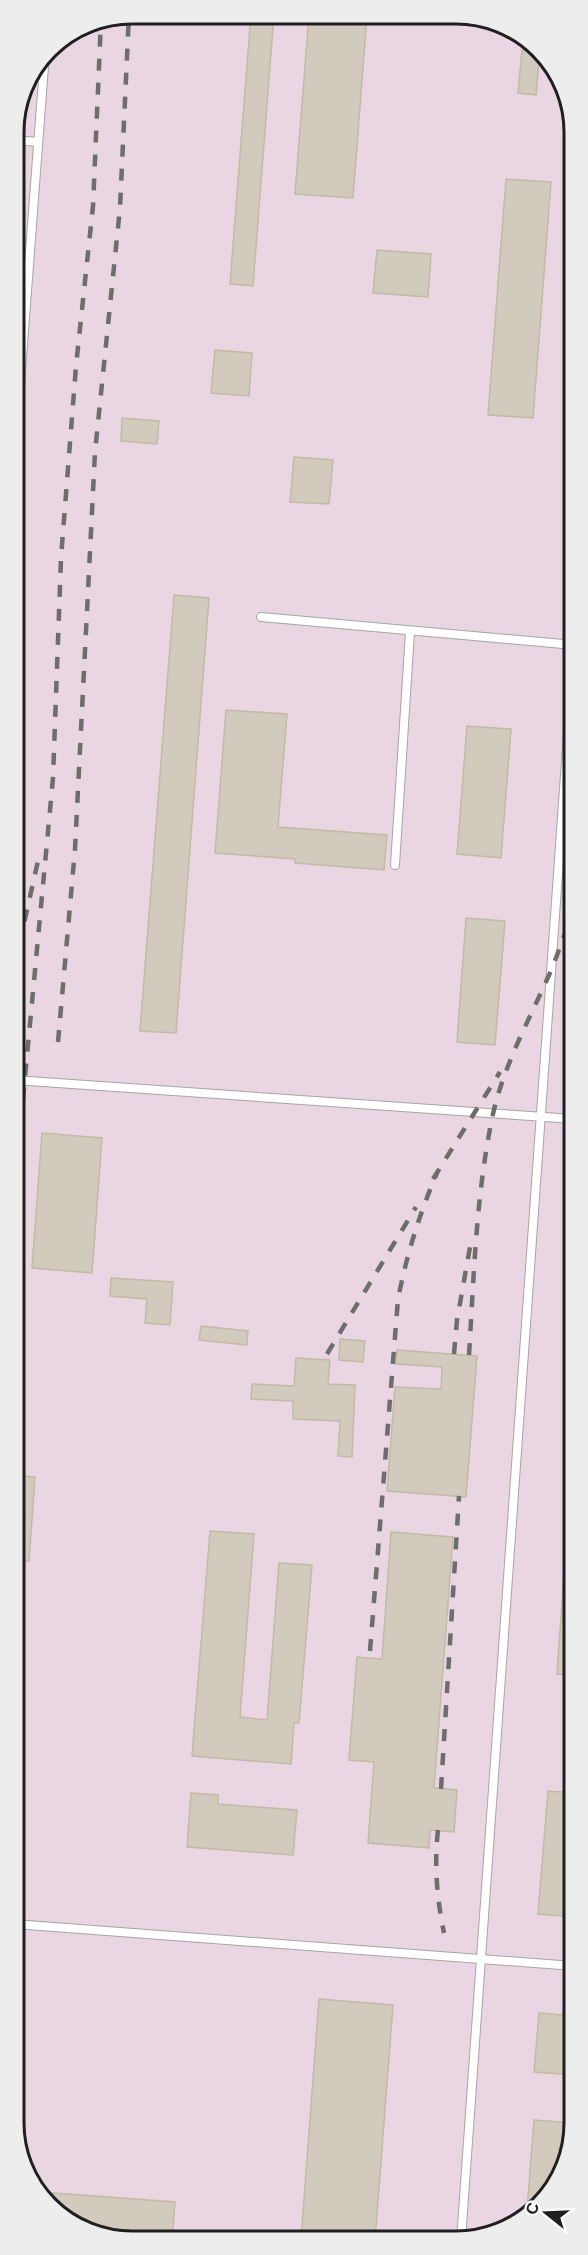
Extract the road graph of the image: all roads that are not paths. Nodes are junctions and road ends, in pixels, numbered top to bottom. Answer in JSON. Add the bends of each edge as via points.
{"nodes":[{"id":1,"x":44,"y":69,"type":"edge"},
{"id":2,"x":24,"y":141,"type":"edge"},
{"id":3,"x":38,"y":142,"type":"junction"},
{"id":4,"x":24,"y":302,"type":"edge"},
{"id":5,"x":261,"y":617,"type":"dead end"},
{"id":6,"x":410,"y":632,"type":"junction"},
{"id":7,"x":564,"y":646,"type":"edge"},
{"id":8,"x":564,"y":794,"type":"edge"},
{"id":9,"x":395,"y":865,"type":"dead end"},
{"id":10,"x":24,"y":1081,"type":"edge"},
{"id":11,"x":542,"y":1117,"type":"junction"},
{"id":12,"x":564,"y":1118,"type":"edge"},
{"id":13,"x":24,"y":1925,"type":"edge"},
{"id":14,"x":483,"y":1958,"type":"junction"},
{"id":15,"x":564,"y":1965,"type":"edge"},
{"id":16,"x":463,"y":2231,"type":"edge"}],
"edges":[{"from":1,"to":3,"type":"lane"},
{"from":2,"to":3,"type":"lane"},
{"from":3,"to":4,"type":"lane"},
{"from":5,"to":6,"type":"lane"},
{"from":6,"to":7,"type":"lane"},
{"from":6,"to":9,"type":"lane"},
{"from":8,"to":11,"type":"lane"},
{"from":10,"to":11,"type":"lane"},
{"from":11,"to":12,"type":"lane"},
{"from":11,"to":14,"type":"lane"},
{"from":13,"to":14,"type":"lane"},
{"from":14,"to":15,"type":"lane"},
{"from":14,"to":16,"type":"lane"}]}
